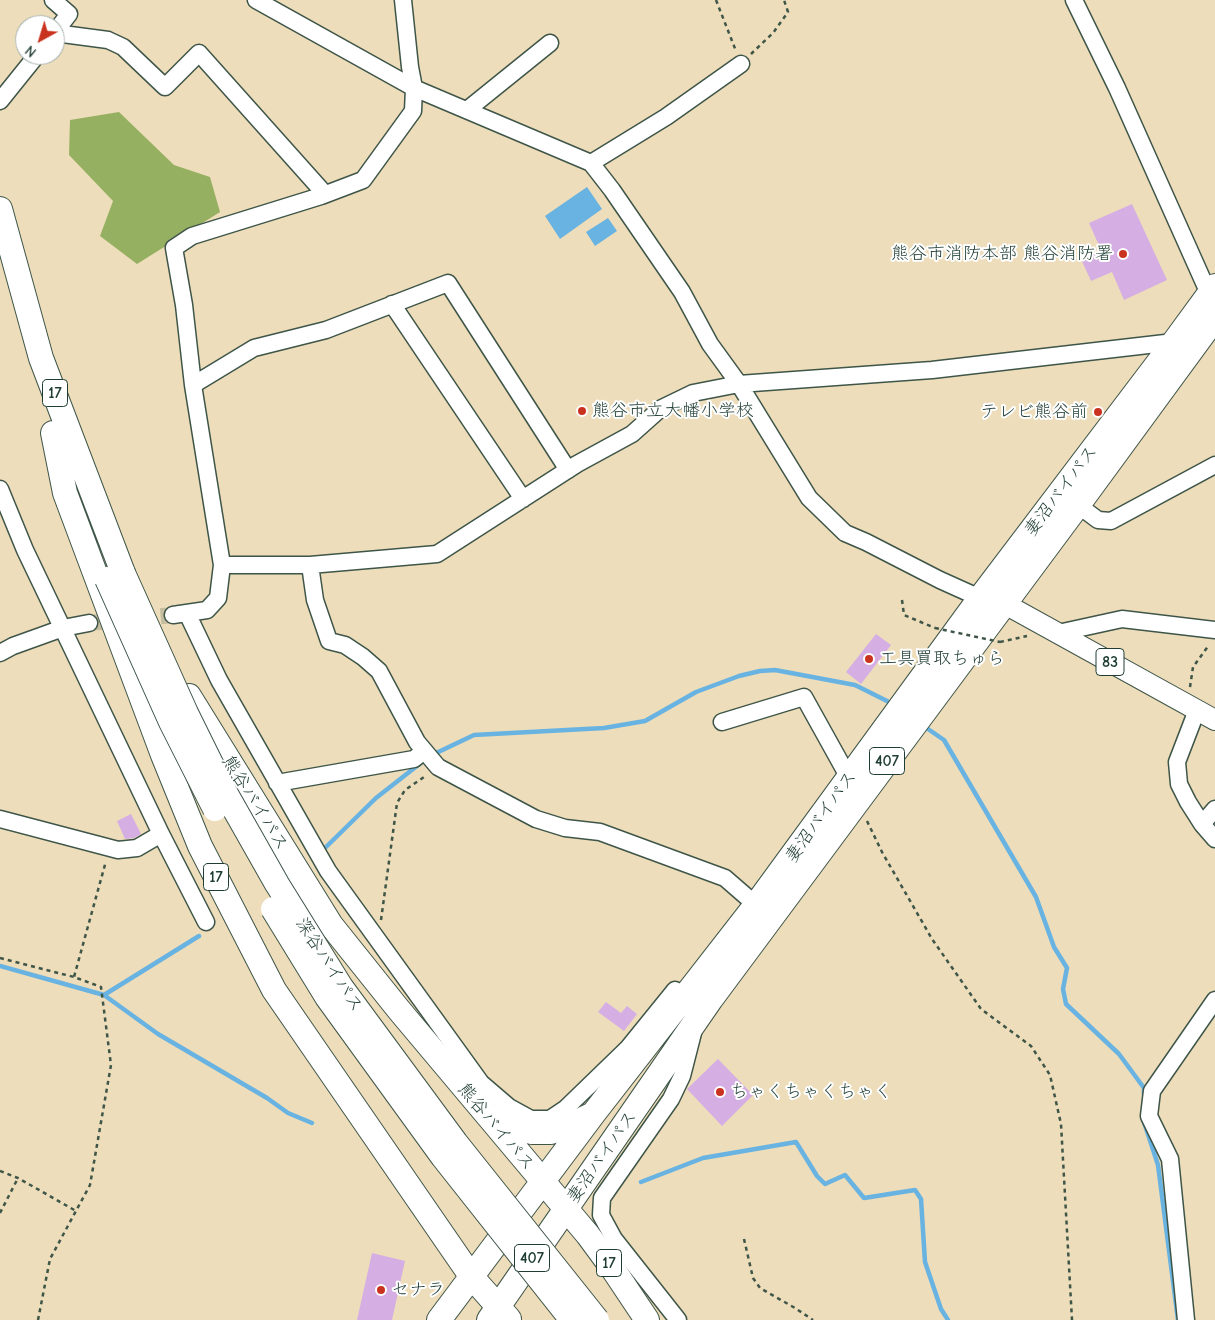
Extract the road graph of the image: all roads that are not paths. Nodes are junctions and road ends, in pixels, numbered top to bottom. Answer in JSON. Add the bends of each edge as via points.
{"nodes":[{"id":1,"x":53,"y":0,"type":"edge"},
{"id":2,"x":256,"y":0,"type":"edge"},
{"id":3,"x":403,"y":0,"type":"edge"},
{"id":4,"x":1074,"y":0,"type":"edge"},
{"id":5,"x":65,"y":19,"type":"edge"},
{"id":6,"x":65,"y":34,"type":"edge"},
{"id":7,"x":550,"y":43,"type":"dead end"},
{"id":8,"x":741,"y":64,"type":"road end"},
{"id":9,"x":29,"y":65,"type":"edge"},
{"id":10,"x":414,"y":88,"type":"junction"},
{"id":11,"x":0,"y":101,"type":"edge"},
{"id":12,"x":467,"y":110,"type":"junction"},
{"id":13,"x":591,"y":163,"type":"junction"},
{"id":14,"x":326,"y":194,"type":"junction"},
{"id":15,"x":0,"y":209,"type":"edge"},
{"id":16,"x":0,"y":270,"type":"edge"},
{"id":17,"x":392,"y":304,"type":"junction"},
{"id":18,"x":1210,"y":305,"type":"edge"},
{"id":19,"x":1174,"y":342,"type":"junction"},
{"id":20,"x":739,"y":384,"type":"junction"},
{"id":21,"x":193,"y":385,"type":"junction"},
{"id":22,"x":53,"y":433,"type":"junction"},
{"id":23,"x":1215,"y":465,"type":"edge"},
{"id":24,"x":568,"y":470,"type":"junction"},
{"id":25,"x":0,"y":490,"type":"edge"},
{"id":26,"x":523,"y":499,"type":"junction"},
{"id":27,"x":1078,"y":505,"type":"junction"},
{"id":28,"x":222,"y":564,"type":"junction"},
{"id":29,"x":310,"y":565,"type":"junction"},
{"id":30,"x":115,"y":576,"type":"junction"},
{"id":31,"x":980,"y":598,"type":"junction"},
{"id":32,"x":1005,"y":604,"type":"junction"},
{"id":33,"x":89,"y":623,"type":"tunnel mouth"},
{"id":34,"x":63,"y":628,"type":"junction"},
{"id":35,"x":1058,"y":633,"type":"junction"},
{"id":36,"x":1212,"y":637,"type":"edge"},
{"id":37,"x":0,"y":653,"type":"edge"},
{"id":38,"x":1192,"y":707,"type":"junction"},
{"id":39,"x":1215,"y":720,"type":"edge"},
{"id":40,"x":722,"y":722,"type":"dead end"},
{"id":41,"x":431,"y":759,"type":"junction"},
{"id":42,"x":849,"y":778,"type":"junction"},
{"id":43,"x":277,"y":783,"type":"junction"},
{"id":44,"x":1215,"y":809,"type":"edge"},
{"id":45,"x":0,"y":819,"type":"edge"},
{"id":46,"x":1202,"y":824,"type":"junction"},
{"id":47,"x":161,"y":834,"type":"junction"},
{"id":48,"x":1215,"y":839,"type":"edge"},
{"id":49,"x":763,"y":912,"type":"junction"},
{"id":50,"x":206,"y":922,"type":"dead end"},
{"id":51,"x":703,"y":973,"type":"junction"},
{"id":52,"x":1215,"y":1000,"type":"edge"},
{"id":53,"x":696,"y":1021,"type":"junction"},
{"id":54,"x":483,"y":1112,"type":"junction"},
{"id":55,"x":594,"y":1113,"type":"junction"},
{"id":56,"x":542,"y":1182,"type":"junction"},
{"id":57,"x":566,"y":1209,"type":"junction"},
{"id":58,"x":471,"y":1276,"type":"junction"},
{"id":59,"x":500,"y":1316,"type":"edge"},
{"id":60,"x":439,"y":1320,"type":"edge"},
{"id":61,"x":572,"y":1320,"type":"edge"},
{"id":62,"x":596,"y":1320,"type":"edge"},
{"id":63,"x":647,"y":1320,"type":"edge"},
{"id":64,"x":678,"y":1320,"type":"edge"},
{"id":65,"x":1186,"y":1320,"type":"edge"}],
"edges":[{"from":1,"to":5,"type":"street","via":[[69,14]]},
{"from":2,"to":10,"type":"street"},
{"from":3,"to":10,"type":"street"},
{"from":4,"to":18,"type":"street","via":[[1117,88]]},
{"from":6,"to":14,"type":"street","via":[[108,40],[123,46],[165,87],[199,53]]},
{"from":7,"to":12,"type":"street"},
{"from":8,"to":13,"type":"street","via":[[666,117]]},
{"from":9,"to":11,"type":"street"},
{"from":10,"to":12,"type":"street"},
{"from":10,"to":14,"type":"street","via":[[413,111],[364,180]]},
{"from":12,"to":13,"type":"street"},
{"from":13,"to":20,"type":"street","via":[[660,259],[710,344]]},
{"from":14,"to":21,"type":"street","via":[[192,236],[174,248]]},
{"from":15,"to":30,"type":"highway","name":"熊谷バイパス","number":"17","via":[[41,358]]},
{"from":16,"to":22,"type":"highway","name":"熊谷バイパス","number":"17"},
{"from":17,"to":21,"type":"street","via":[[326,330],[254,348]]},
{"from":17,"to":24,"type":"street","via":[[448,283]]},
{"from":17,"to":26,"type":"street"},
{"from":18,"to":19,"type":"highway","name":"妻沼バイパス","number":"407"},
{"from":18,"to":27,"type":"highway","name":"妻沼バイパス","number":"407"},
{"from":19,"to":20,"type":"street","via":[[932,370]]},
{"from":19,"to":31,"type":"highway","name":"妻沼バイパス","number":"407"},
{"from":20,"to":24,"type":"street","via":[[693,393],[660,409],[632,434]]},
{"from":20,"to":31,"type":"street","via":[[810,498],[844,533]]},
{"from":21,"to":28,"type":"street"},
{"from":22,"to":30,"type":"highway","name":"熊谷バイパス","number":"17"},
{"from":22,"to":58,"type":"highway","number":"17","via":[[65,493],[200,846],[274,990]]},
{"from":23,"to":27,"type":"street","via":[[1111,521],[1098,520]]},
{"from":24,"to":26,"type":"street"},
{"from":25,"to":34,"type":"street"},
{"from":26,"to":29,"type":"street","via":[[437,554]]},
{"from":27,"to":32,"type":"highway","name":"妻沼バイパス","number":"407"},
{"from":28,"to":29,"type":"street"},
{"from":28,"to":43,"type":"street","via":[[218,598],[207,610],[180,614]]},
{"from":29,"to":41,"type":"street","via":[[315,600],[329,641],[345,645],[379,671],[417,742]]},
{"from":30,"to":54,"type":"highway","name":"熊谷バイパス","number":"17","bridge":true,"via":[[331,925]]},
{"from":30,"to":61,"type":"highway","name":"深谷バイパス","number":"17","bridge":true,"via":[[171,722],[264,895],[327,997],[442,1157]]},
{"from":30,"to":62,"type":"highway","name":"深谷バイパス","number":"17","bridge":true,"via":[[226,794],[336,980],[456,1143]]},
{"from":31,"to":32,"type":"street"},
{"from":31,"to":42,"type":"highway","name":"妻沼バイパス","number":"407"},
{"from":32,"to":35,"type":"main road","number":"83"},
{"from":32,"to":49,"type":"highway","name":"妻沼バイパス","number":"407","via":[[857,801]]},
{"from":33,"to":34,"type":"street"},
{"from":34,"to":37,"type":"street"},
{"from":34,"to":47,"type":"street"},
{"from":35,"to":36,"type":"street","via":[[1122,619]]},
{"from":35,"to":38,"type":"main road","number":"83"},
{"from":38,"to":39,"type":"main road","number":"83"},
{"from":38,"to":46,"type":"street","via":[[1177,762],[1179,784]]},
{"from":40,"to":42,"type":"street","via":[[804,697]]},
{"from":41,"to":43,"type":"street","via":[[414,759]]},
{"from":41,"to":49,"type":"street","via":[[536,819],[566,828],[600,832],[724,878]]},
{"from":42,"to":49,"type":"highway","name":"妻沼バイパス","number":"407"},
{"from":43,"to":51,"type":"street","via":[[328,871],[481,1083],[509,1107],[531,1119],[550,1119],[566,1108],[628,1048],[694,967]]},
{"from":44,"to":46,"type":"street"},
{"from":45,"to":47,"type":"street","via":[[118,850],[137,848]]},
{"from":46,"to":48,"type":"street"},
{"from":47,"to":50,"type":"street"},
{"from":49,"to":51,"type":"highway","name":"妻沼バイパス","number":"407"},
{"from":49,"to":53,"type":"highway","name":"妻沼バイパス","number":"407"},
{"from":51,"to":55,"type":"highway","name":"妻沼バイパス","number":"407"},
{"from":52,"to":65,"type":"street","via":[[1152,1091],[1149,1116],[1170,1159]]},
{"from":53,"to":57,"type":"highway","name":"妻沼バイパス","number":"407"},
{"from":53,"to":64,"type":"street","via":[[682,1076],[671,1099],[602,1198],[601,1215],[614,1239]]},
{"from":54,"to":55,"type":"highway","number":"407","via":[[532,1132],[552,1132]]},
{"from":54,"to":56,"type":"highway","name":"熊谷バイパス","number":"17"},
{"from":55,"to":56,"type":"highway","name":"妻沼バイパス","number":"407"},
{"from":56,"to":57,"type":"highway","name":"熊谷バイパス","number":"17"},
{"from":56,"to":58,"type":"highway","name":"妻沼バイパス","number":"407"},
{"from":57,"to":59,"type":"highway","name":"妻沼バイパス","number":"407"},
{"from":57,"to":63,"type":"highway","name":"熊谷バイパス","number":"17","via":[[613,1269]]},
{"from":58,"to":59,"type":"highway","number":"17"},
{"from":58,"to":60,"type":"highway","name":"妻沼バイパス","number":"407"}]}
